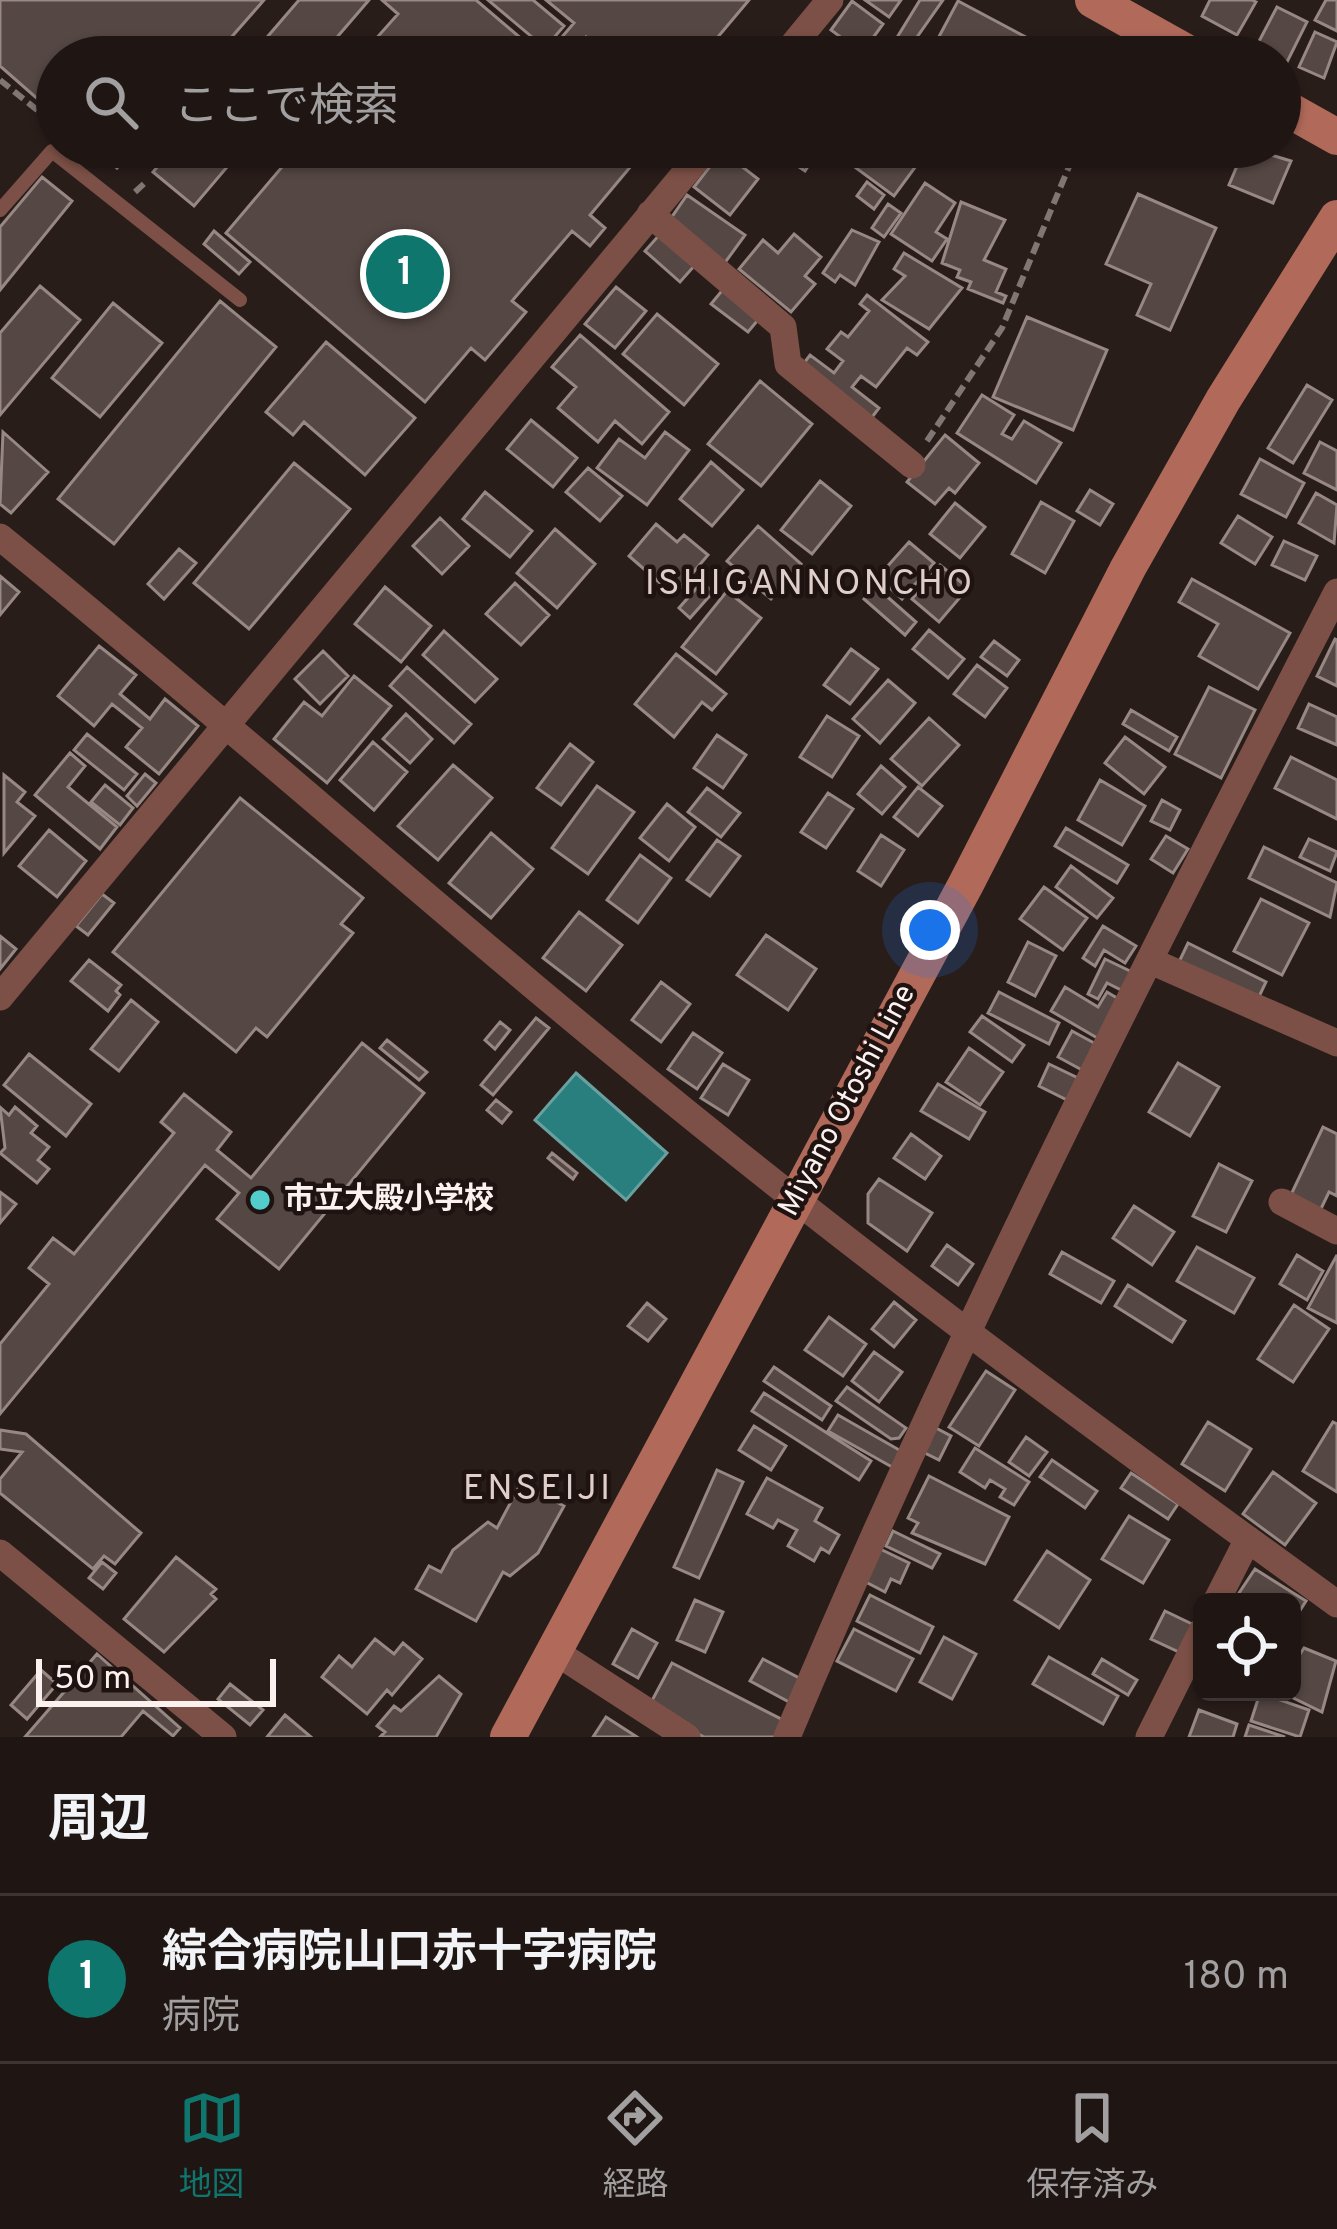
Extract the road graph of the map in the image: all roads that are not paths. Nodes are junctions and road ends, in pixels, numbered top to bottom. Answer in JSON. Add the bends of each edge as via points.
{"nodes":[{"id":1,"x":830,"y":0,"type":"edge"},
{"id":2,"x":1093,"y":0,"type":"edge"},
{"id":3,"x":800,"y":36,"type":"edge"},
{"id":4,"x":1157,"y":36,"type":"edge"},
{"id":5,"x":1301,"y":116,"type":"edge"},
{"id":6,"x":1337,"y":136,"type":"edge"},
{"id":7,"x":37,"y":168,"type":"edge"},
{"id":8,"x":73,"y":168,"type":"edge"},
{"id":9,"x":689,"y":168,"type":"edge"},
{"id":10,"x":0,"y":210,"type":"edge"},
{"id":11,"x":650,"y":214,"type":"junction"},
{"id":12,"x":1337,"y":218,"type":"edge"},
{"id":13,"x":239,"y":300,"type":"dead end"},
{"id":14,"x":912,"y":465,"type":"road end"},
{"id":15,"x":0,"y":537,"type":"edge"},
{"id":16,"x":1337,"y":592,"type":"edge"},
{"id":17,"x":232,"y":724,"type":"junction"},
{"id":18,"x":1153,"y":962,"type":"junction"},
{"id":19,"x":0,"y":997,"type":"edge"},
{"id":20,"x":1337,"y":1043,"type":"edge"},
{"id":21,"x":795,"y":1198,"type":"junction"},
{"id":22,"x":1282,"y":1202,"type":"dead end"},
{"id":23,"x":1337,"y":1231,"type":"edge"},
{"id":24,"x":968,"y":1335,"type":"junction"},
{"id":25,"x":1248,"y":1539,"type":"junction"},
{"id":26,"x":0,"y":1553,"type":"edge"},
{"id":27,"x":1221,"y":1593,"type":"edge"},
{"id":28,"x":1337,"y":1604,"type":"edge"},
{"id":29,"x":1193,"y":1649,"type":"edge"},
{"id":30,"x":554,"y":1651,"type":"junction"},
{"id":31,"x":224,"y":1737,"type":"edge"},
{"id":32,"x":508,"y":1737,"type":"edge"},
{"id":33,"x":687,"y":1737,"type":"edge"},
{"id":34,"x":787,"y":1737,"type":"edge"},
{"id":35,"x":1150,"y":1737,"type":"edge"}],
"edges":[{"from":1,"to":3,"type":"street"},
{"from":2,"to":4,"type":"main road"},
{"from":5,"to":6,"type":"main road"},
{"from":7,"to":10,"type":"lane"},
{"from":8,"to":13,"type":"lane"},
{"from":9,"to":11,"type":"street"},
{"from":11,"to":14,"type":"street","via":[[783,327],[788,364]]},
{"from":11,"to":17,"type":"street"},
{"from":12,"to":21,"type":"main road","name":"Miyano Otoshi Line","via":[[1128,568]]},
{"from":15,"to":17,"type":"street"},
{"from":16,"to":18,"type":"street"},
{"from":17,"to":19,"type":"street"},
{"from":17,"to":21,"type":"street"},
{"from":18,"to":20,"type":"street"},
{"from":18,"to":24,"type":"street"},
{"from":21,"to":24,"type":"street"},
{"from":21,"to":30,"type":"main road","name":"Miyano Otoshi Line"},
{"from":22,"to":23,"type":"street"},
{"from":24,"to":25,"type":"street"},
{"from":24,"to":34,"type":"street"},
{"from":25,"to":27,"type":"street"},
{"from":25,"to":28,"type":"street"},
{"from":26,"to":31,"type":"street"},
{"from":29,"to":35,"type":"street"},
{"from":30,"to":32,"type":"main road","name":"Miyano Otoshi Line"},
{"from":30,"to":33,"type":"street"}]}
